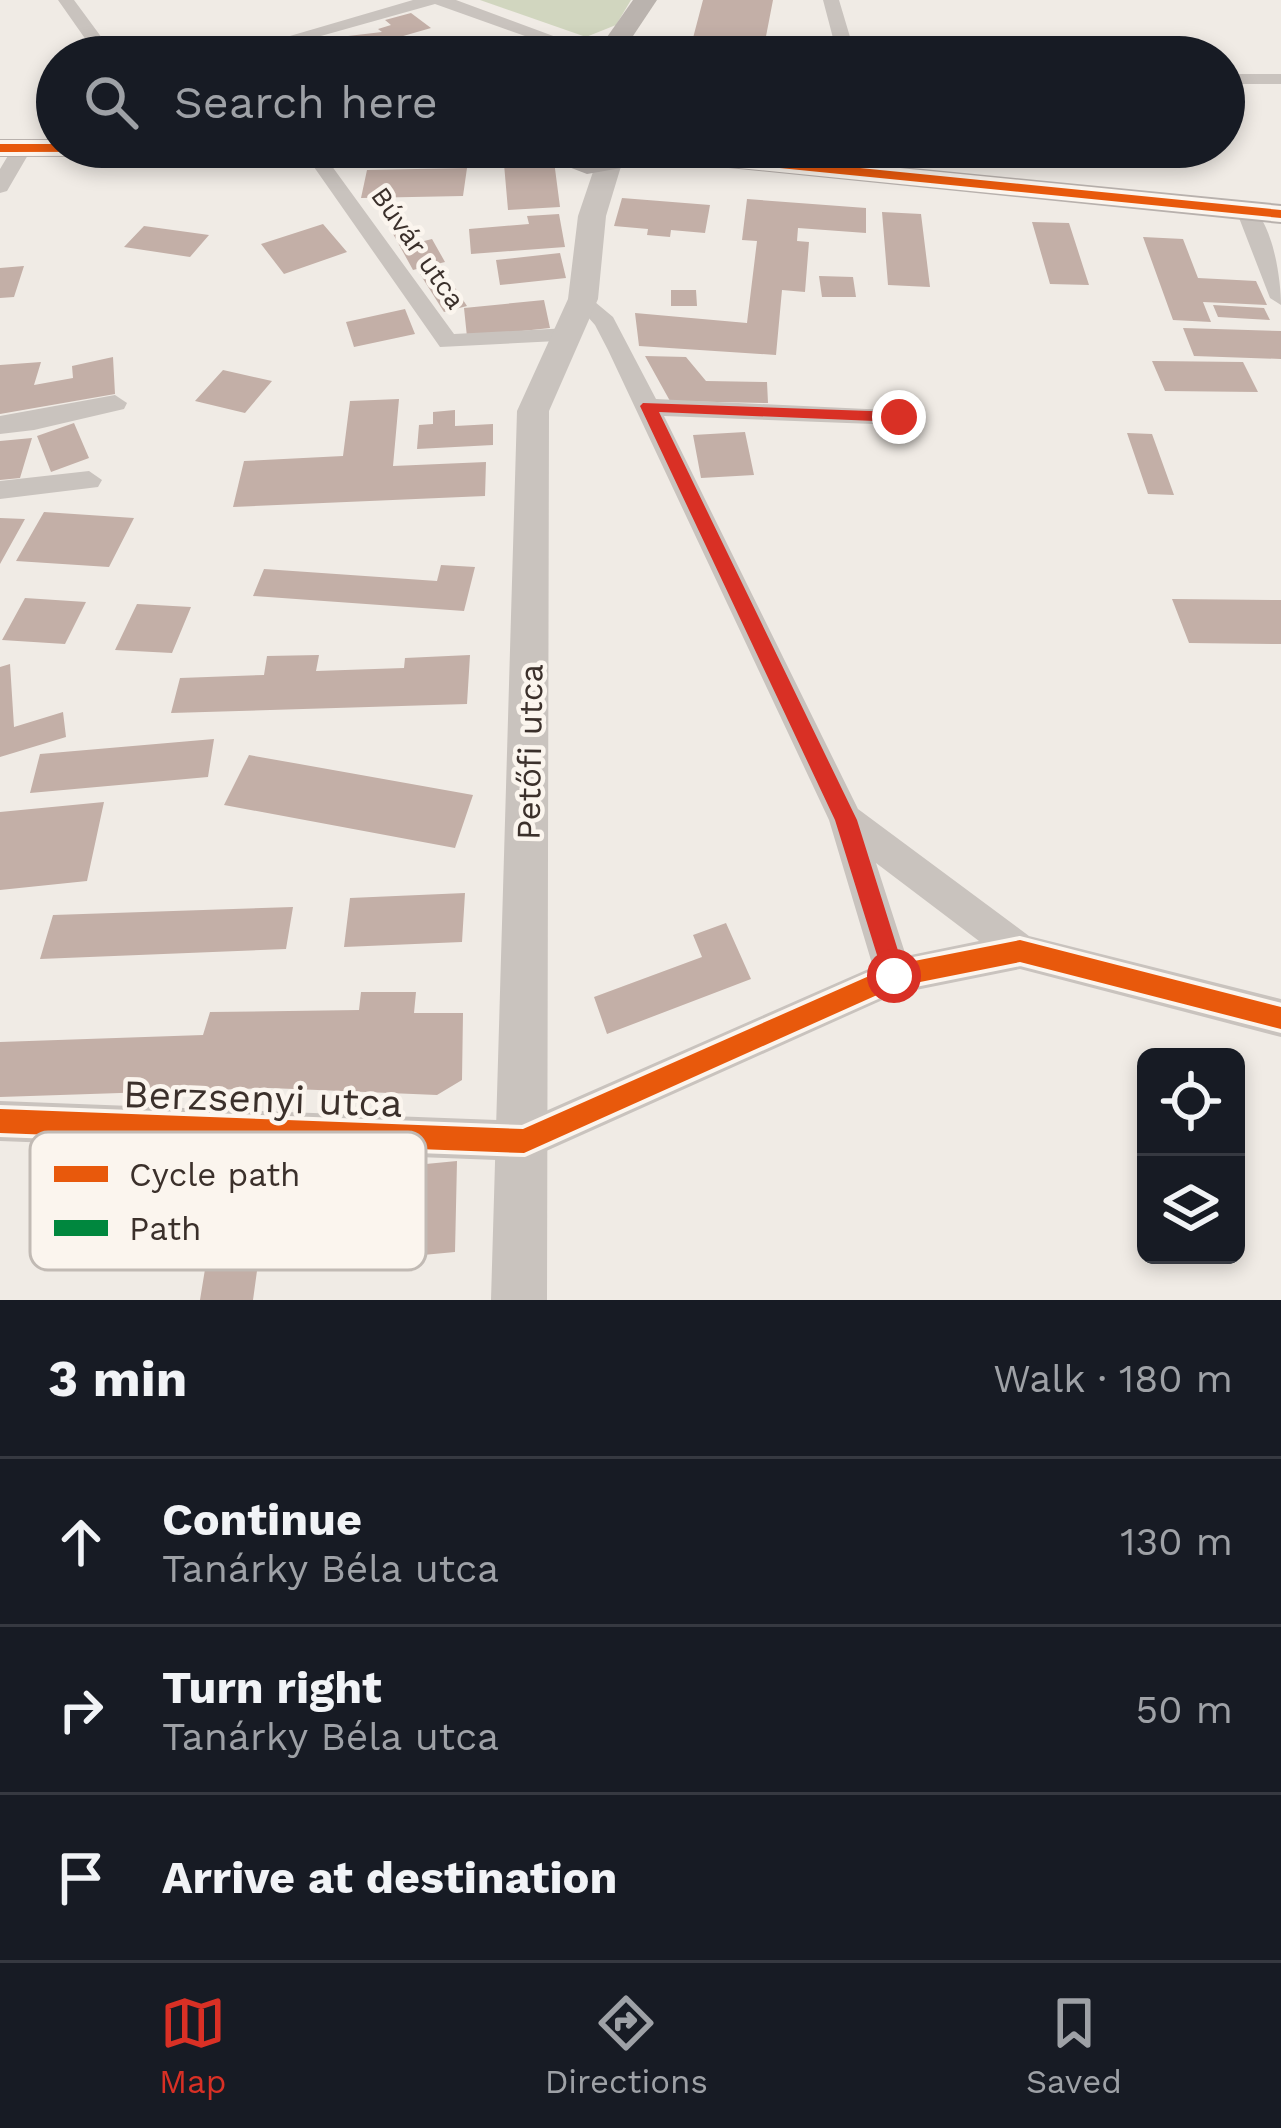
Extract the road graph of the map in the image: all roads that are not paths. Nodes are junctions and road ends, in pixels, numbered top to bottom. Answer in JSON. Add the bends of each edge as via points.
{"nodes":[{"id":1,"x":66,"y":0,"type":"edge"},
{"id":2,"x":436,"y":0,"type":"edge"},
{"id":3,"x":645,"y":0,"type":"edge"},
{"id":4,"x":831,"y":0,"type":"edge"},
{"id":5,"x":92,"y":36,"type":"edge"},
{"id":6,"x":304,"y":36,"type":"edge"},
{"id":7,"x":542,"y":36,"type":"edge"},
{"id":8,"x":619,"y":36,"type":"edge"},
{"id":9,"x":841,"y":36,"type":"edge"},
{"id":10,"x":1245,"y":79,"type":"edge"},
{"id":11,"x":1281,"y":79,"type":"edge"},
{"id":12,"x":11,"y":148,"type":"edge"},
{"id":13,"x":324,"y":168,"type":"edge"},
{"id":14,"x":590,"y":168,"type":"edge"},
{"id":15,"x":820,"y":168,"type":"edge"},
{"id":16,"x":0,"y":187,"type":"edge"},
{"id":17,"x":1246,"y":210,"type":"junction"},
{"id":18,"x":1281,"y":214,"type":"edge"},
{"id":19,"x":1281,"y":298,"type":"edge"},
{"id":20,"x":576,"y":317,"type":"junction"},
{"id":21,"x":116,"y":403,"type":"dead end"},
{"id":22,"x":648,"y":406,"type":"junction"},
{"id":23,"x":899,"y":417,"type":"dead end"},
{"id":24,"x":0,"y":425,"type":"edge"},
{"id":25,"x":89,"y":480,"type":"dead end"},
{"id":26,"x":0,"y":490,"type":"edge"},
{"id":27,"x":846,"y":820,"type":"junction"},
{"id":28,"x":1020,"y":951,"type":"junction"},
{"id":29,"x":894,"y":976,"type":"junction"},
{"id":30,"x":1281,"y":1018,"type":"edge"},
{"id":31,"x":0,"y":1121,"type":"edge"},
{"id":32,"x":288,"y":1132,"type":"edge"},
{"id":33,"x":426,"y":1137,"type":"edge"},
{"id":34,"x":524,"y":1141,"type":"junction"},
{"id":35,"x":519,"y":1300,"type":"edge"}],
"edges":[{"from":1,"to":5,"type":"street"},
{"from":2,"to":6,"type":"street"},
{"from":2,"to":7,"type":"street"},
{"from":3,"to":8,"type":"main road"},
{"from":4,"to":9,"type":"street"},
{"from":10,"to":11,"type":"street"},
{"from":12,"to":16,"type":"street"},
{"from":13,"to":20,"type":"street","name":"Búvár utca","via":[[448,342]]},
{"from":14,"to":20,"type":"street","name":"Petőfi utca","via":[[583,182],[592,216]]},
{"from":15,"to":17,"type":"main road"},
{"from":17,"to":18,"type":"main road"},
{"from":17,"to":19,"type":"street"},
{"from":20,"to":22,"type":"street","via":[[605,322]]},
{"from":20,"to":34,"type":"street","name":"Petőfi utca","via":[[533,411]]},
{"from":21,"to":24,"type":"street"},
{"from":22,"to":23,"type":"street"},
{"from":22,"to":27,"type":"street"},
{"from":25,"to":26,"type":"street"},
{"from":27,"to":28,"type":"street"},
{"from":27,"to":29,"type":"street"},
{"from":28,"to":29,"type":"street"},
{"from":28,"to":30,"type":"street"},
{"from":29,"to":34,"type":"street"},
{"from":31,"to":32,"type":"street","name":"Berzsenyi utca"},
{"from":33,"to":34,"type":"street","name":"Berzsenyi utca"},
{"from":34,"to":35,"type":"street","name":"Petőfi utca"}]}
